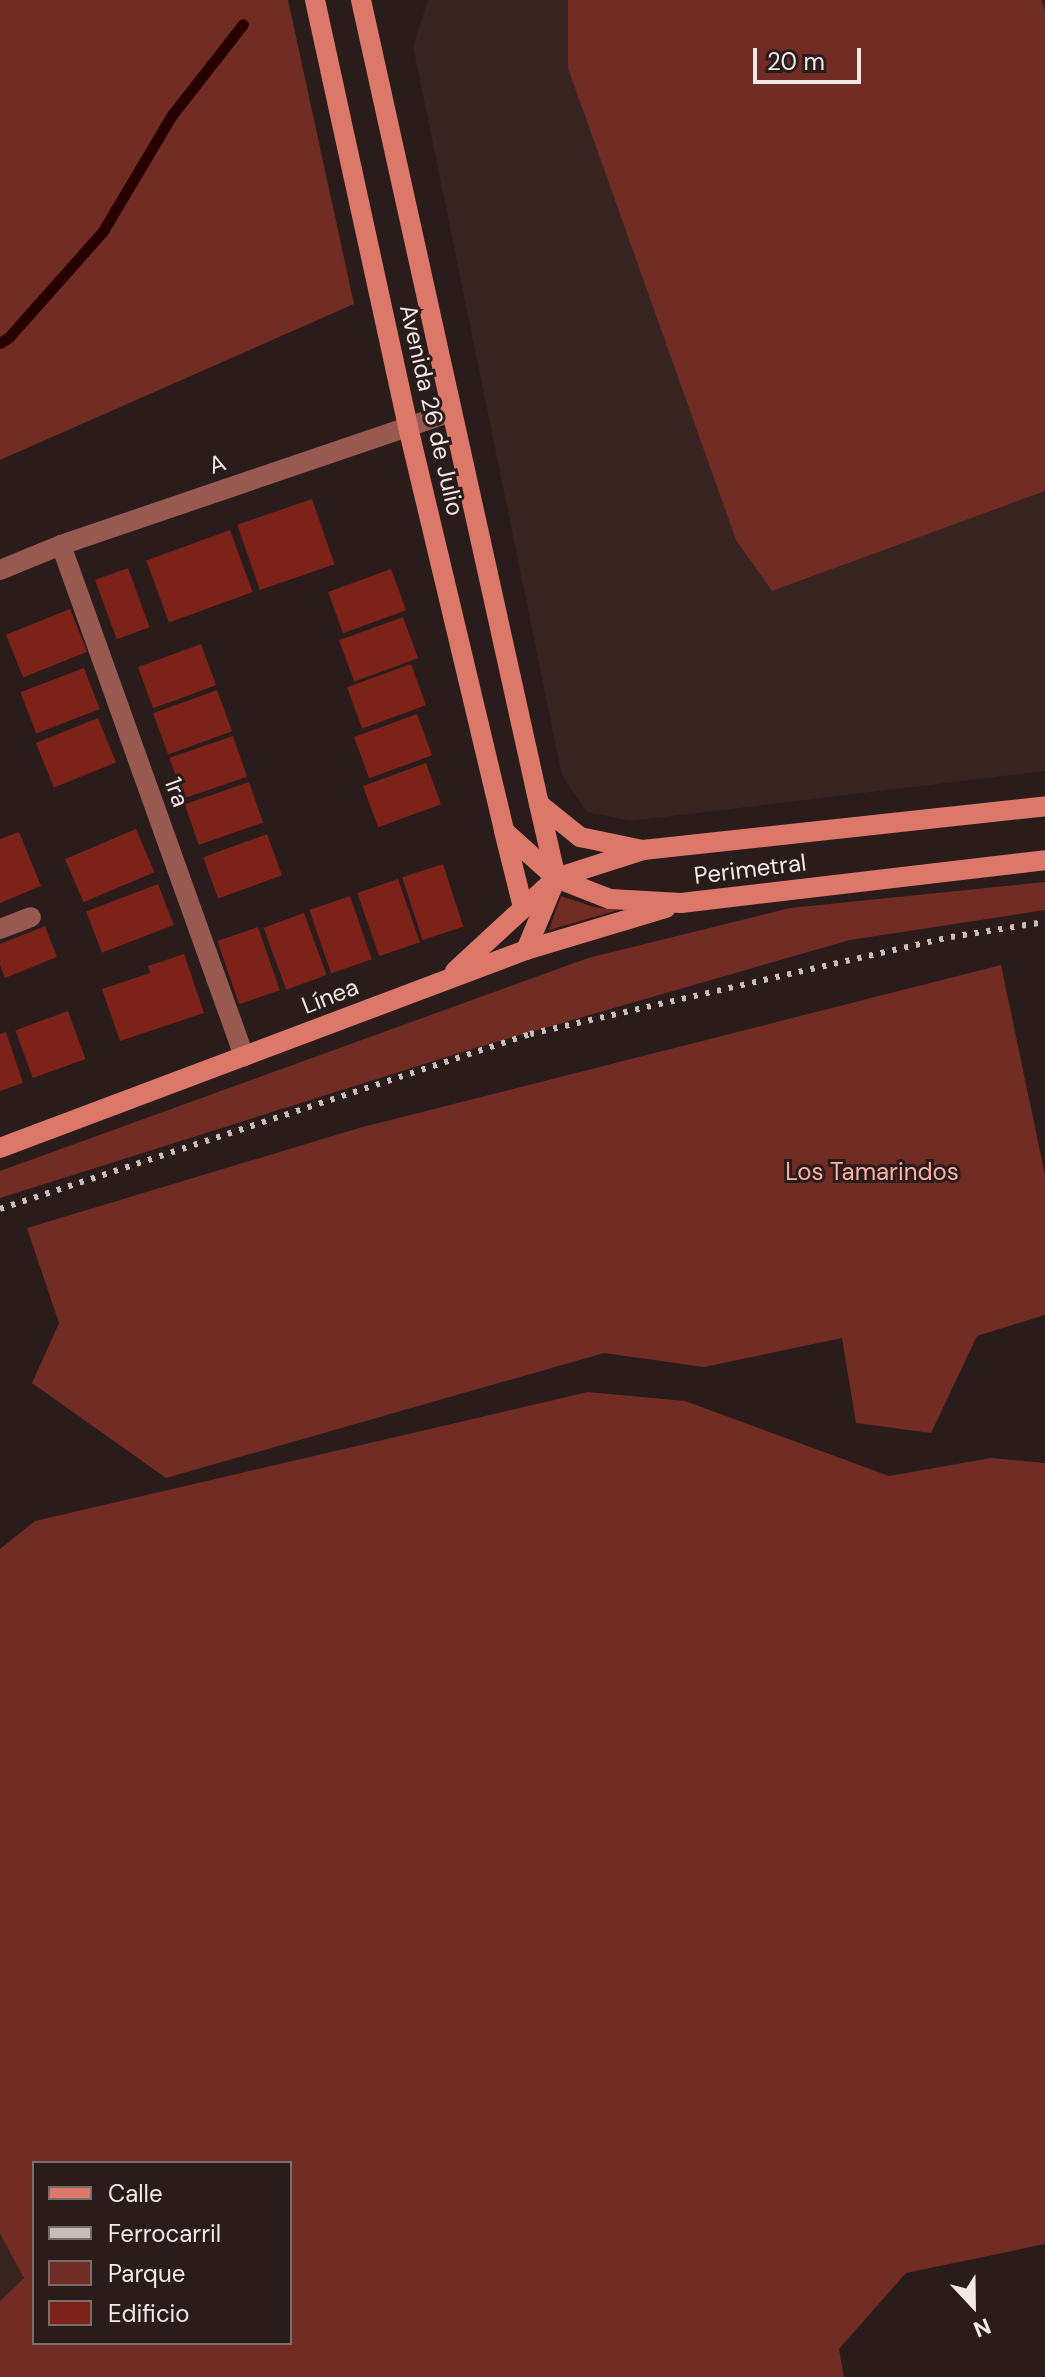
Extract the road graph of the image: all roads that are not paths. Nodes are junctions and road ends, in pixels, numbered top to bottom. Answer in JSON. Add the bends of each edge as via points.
{"nodes":[{"id":1,"x":315,"y":0,"type":"edge"},
{"id":2,"x":361,"y":0,"type":"edge"},
{"id":3,"x":452,"y":412,"type":"junction"},
{"id":4,"x":408,"y":427,"type":"junction"},
{"id":5,"x":61,"y":545,"type":"junction"},
{"id":6,"x":0,"y":570,"type":"edge"},
{"id":7,"x":539,"y":804,"type":"junction"},
{"id":8,"x":1045,"y":806,"type":"edge"},
{"id":9,"x":504,"y":831,"type":"junction"},
{"id":10,"x":643,"y":850,"type":"junction"},
{"id":11,"x":1045,"y":860,"type":"edge"},
{"id":12,"x":556,"y":878,"type":"junction"},
{"id":13,"x":681,"y":903,"type":"junction"},
{"id":14,"x":523,"y":907,"type":"junction"},
{"id":15,"x":31,"y":917,"type":"dead end"},
{"id":16,"x":0,"y":929,"type":"edge"},
{"id":17,"x":526,"y":950,"type":"junction"},
{"id":18,"x":443,"y":981,"type":"junction"},
{"id":19,"x":244,"y":1056,"type":"junction"},
{"id":20,"x":0,"y":1148,"type":"edge"}],
"edges":[{"from":1,"to":4,"type":"main road","name":"Avenida 26 de Julio"},
{"from":2,"to":3,"type":"main road","name":"Avenida 26 de Julio"},
{"from":3,"to":4,"type":"street","name":"A"},
{"from":3,"to":7,"type":"main road","name":"Avenida 26 de Julio"},
{"from":4,"to":5,"type":"street","name":"A"},
{"from":4,"to":9,"type":"main road","name":"Avenida 26 de Julio"},
{"from":5,"to":6,"type":"street","name":"A"},
{"from":5,"to":19,"type":"street","name":"1ra"},
{"from":7,"to":10,"type":"main road","name":"Perimetral","via":[[580,837]]},
{"from":7,"to":12,"type":"main road","name":"Avenida 26 de Julio"},
{"from":8,"to":10,"type":"main road","name":"Perimetral"},
{"from":9,"to":12,"type":"main road"},
{"from":9,"to":14,"type":"main road","name":"Avenida 26 de Julio"},
{"from":10,"to":12,"type":"main road","name":"Perimetral"},
{"from":11,"to":13,"type":"main road","name":"Perimetral"},
{"from":12,"to":13,"type":"main road","name":"Perimetral","via":[[610,899]]},
{"from":12,"to":14,"type":"main road"},
{"from":12,"to":17,"type":"main road"},
{"from":13,"to":17,"type":"main road","name":"Línea"},
{"from":14,"to":18,"type":"main road"},
{"from":15,"to":16,"type":"street"},
{"from":17,"to":18,"type":"main road","name":"Línea"},
{"from":18,"to":19,"type":"main road","name":"Línea"},
{"from":19,"to":20,"type":"main road","name":"Línea"}]}
